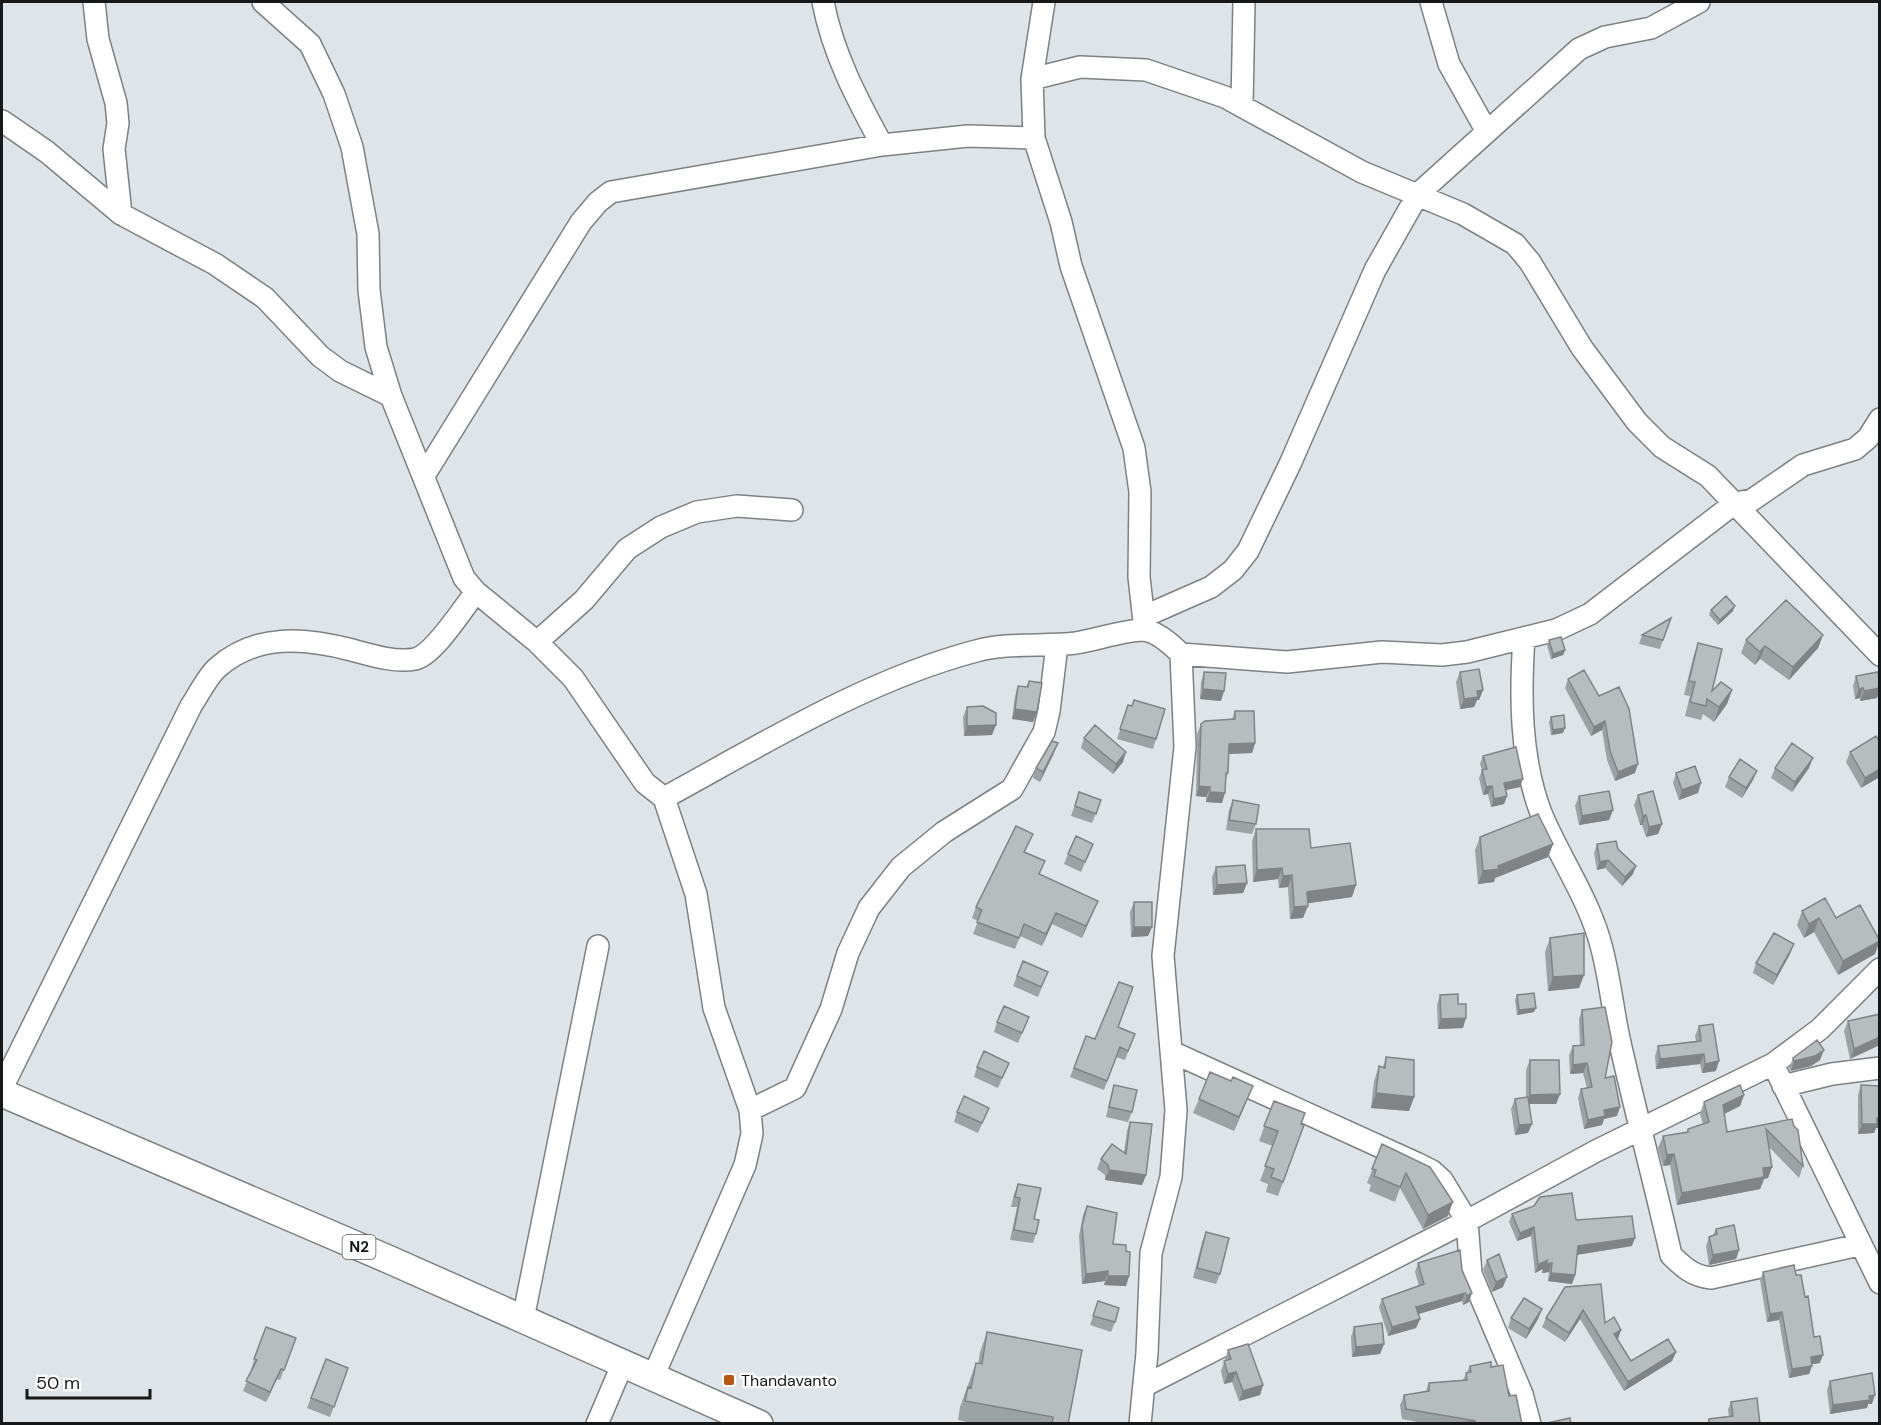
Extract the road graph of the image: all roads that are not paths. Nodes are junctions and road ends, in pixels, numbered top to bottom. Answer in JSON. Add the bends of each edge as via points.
{"nodes":[{"id":1,"x":94,"y":2,"type":"edge"},
{"id":2,"x":263,"y":2,"type":"edge"},
{"id":3,"x":823,"y":2,"type":"edge"},
{"id":4,"x":1044,"y":2,"type":"edge"},
{"id":5,"x":1244,"y":2,"type":"edge"},
{"id":6,"x":1431,"y":2,"type":"edge"},
{"id":7,"x":1699,"y":2,"type":"edge"},
{"id":8,"x":1032,"y":79,"type":"junction"},
{"id":9,"x":1242,"y":106,"type":"junction"},
{"id":10,"x":2,"y":121,"type":"edge"},
{"id":11,"x":1487,"y":132,"type":"junction"},
{"id":12,"x":1034,"y":138,"type":"junction"},
{"id":13,"x":882,"y":145,"type":"junction"},
{"id":14,"x":1418,"y":194,"type":"junction"},
{"id":15,"x":121,"y":213,"type":"junction"},
{"id":16,"x":391,"y":396,"type":"junction"},
{"id":17,"x":1880,"y":419,"type":"edge"},
{"id":18,"x":425,"y":474,"type":"junction"},
{"id":19,"x":1735,"y":503,"type":"junction"},
{"id":20,"x":792,"y":510,"type":"dead end"},
{"id":21,"x":476,"y":592,"type":"junction"},
{"id":22,"x":1145,"y":623,"type":"junction"},
{"id":23,"x":1524,"y":638,"type":"junction"},
{"id":24,"x":537,"y":642,"type":"junction"},
{"id":25,"x":1057,"y":645,"type":"junction"},
{"id":26,"x":1181,"y":654,"type":"junction"},
{"id":27,"x":1880,"y":655,"type":"edge"},
{"id":28,"x":664,"y":798,"type":"junction"},
{"id":29,"x":598,"y":946,"type":"dead end"},
{"id":30,"x":1880,"y":969,"type":"edge"},
{"id":31,"x":1172,"y":1052,"type":"junction"},
{"id":32,"x":1773,"y":1064,"type":"junction"},
{"id":33,"x":1880,"y":1068,"type":"edge"},
{"id":34,"x":1783,"y":1086,"type":"junction"},
{"id":35,"x":2,"y":1090,"type":"edge"},
{"id":36,"x":750,"y":1110,"type":"junction"},
{"id":37,"x":1641,"y":1129,"type":"junction"},
{"id":38,"x":1467,"y":1221,"type":"junction"},
{"id":39,"x":1859,"y":1245,"type":"junction"},
{"id":40,"x":1880,"y":1283,"type":"edge"},
{"id":41,"x":523,"y":1319,"type":"junction"},
{"id":42,"x":622,"y":1363,"type":"junction"},
{"id":43,"x":653,"y":1377,"type":"junction"},
{"id":44,"x":1144,"y":1386,"type":"junction"},
{"id":45,"x":597,"y":1424,"type":"edge"},
{"id":46,"x":759,"y":1424,"type":"edge"},
{"id":47,"x":1140,"y":1424,"type":"edge"},
{"id":48,"x":1530,"y":1424,"type":"edge"}],
"edges":[{"from":1,"to":15,"type":"street","via":[[98,39],[116,103],[114,149]]},
{"from":2,"to":16,"type":"street","via":[[310,44],[334,94],[352,147],[368,234],[376,347]]},
{"from":3,"to":13,"type":"street","via":[[836,51]]},
{"from":4,"to":8,"type":"street"},
{"from":5,"to":9,"type":"street"},
{"from":6,"to":11,"type":"street","via":[[1449,64]]},
{"from":7,"to":11,"type":"street","via":[[1651,28],[1605,37],[1579,49]]},
{"from":8,"to":9,"type":"street","via":[[1080,67],[1146,70]]},
{"from":8,"to":12,"type":"street"},
{"from":9,"to":14,"type":"street","via":[[1362,172]]},
{"from":10,"to":15,"type":"street"},
{"from":11,"to":14,"type":"street"},
{"from":12,"to":13,"type":"street","via":[[968,136]]},
{"from":12,"to":22,"type":"street","via":[[1071,266],[1134,448],[1140,492],[1139,577]]},
{"from":13,"to":18,"type":"street","via":[[611,192],[581,222]]},
{"from":14,"to":19,"type":"street","via":[[1515,244],[1582,348],[1637,422],[1662,447],[1708,476]]},
{"from":14,"to":22,"type":"street","via":[[1375,270],[1248,551],[1233,570],[1211,587]]},
{"from":15,"to":16,"type":"street","via":[[265,298],[320,356],[340,371]]},
{"from":16,"to":18,"type":"street"},
{"from":17,"to":19,"type":"street","via":[[1855,449],[1803,465],[1752,500]]},
{"from":18,"to":21,"type":"street","via":[[464,578]]},
{"from":19,"to":23,"type":"street","via":[[1590,614],[1572,624]]},
{"from":19,"to":27,"type":"street"},
{"from":20,"to":24,"type":"street","via":[[737,506],[698,512],[661,527],[627,549],[584,600]]},
{"from":21,"to":24,"type":"street"},
{"from":21,"to":35,"type":"street","via":[[430,650],[416,659],[367,654],[319,642],[282,640],[249,650],[217,668],[191,706]]},
{"from":22,"to":25,"type":"street"},
{"from":22,"to":26,"type":"street"},
{"from":23,"to":26,"type":"street","via":[[1442,655],[1382,652],[1287,662]]},
{"from":23,"to":37,"type":"street","via":[[1521,680],[1532,785],[1593,919]]},
{"from":24,"to":28,"type":"street","via":[[573,678],[645,783]]},
{"from":25,"to":28,"type":"street","via":[[1004,645],[976,651],[874,687]]},
{"from":25,"to":36,"type":"street","via":[[1044,732],[1012,789],[944,832],[901,867],[869,908],[848,953],[831,1009],[795,1088]]},
{"from":26,"to":31,"type":"street","via":[[1185,747],[1163,956]]},
{"from":28,"to":36,"type":"street","via":[[696,894],[714,1008]]},
{"from":29,"to":41,"type":"street"},
{"from":30,"to":32,"type":"street","via":[[1820,1029]]},
{"from":31,"to":38,"type":"street","via":[[1432,1171],[1442,1180]]},
{"from":31,"to":44,"type":"street","via":[[1176,1110],[1171,1177],[1151,1252]]},
{"from":32,"to":34,"type":"street"},
{"from":32,"to":37,"type":"street"},
{"from":33,"to":34,"type":"street"},
{"from":34,"to":39,"type":"street"},
{"from":35,"to":41,"type":"main road","number":"N2"},
{"from":36,"to":43,"type":"street","via":[[753,1134],[745,1165]]},
{"from":37,"to":38,"type":"street"},
{"from":37,"to":39,"type":"street","via":[[1671,1255],[1698,1277],[1711,1278]]},
{"from":38,"to":44,"type":"street"},
{"from":38,"to":48,"type":"street","via":[[1471,1274],[1522,1394]]},
{"from":39,"to":40,"type":"street"},
{"from":41,"to":42,"type":"main road","number":"N2"},
{"from":42,"to":43,"type":"main road","number":"N2"},
{"from":42,"to":45,"type":"street"},
{"from":43,"to":46,"type":"main road","number":"N2"},
{"from":44,"to":47,"type":"street"}]}
